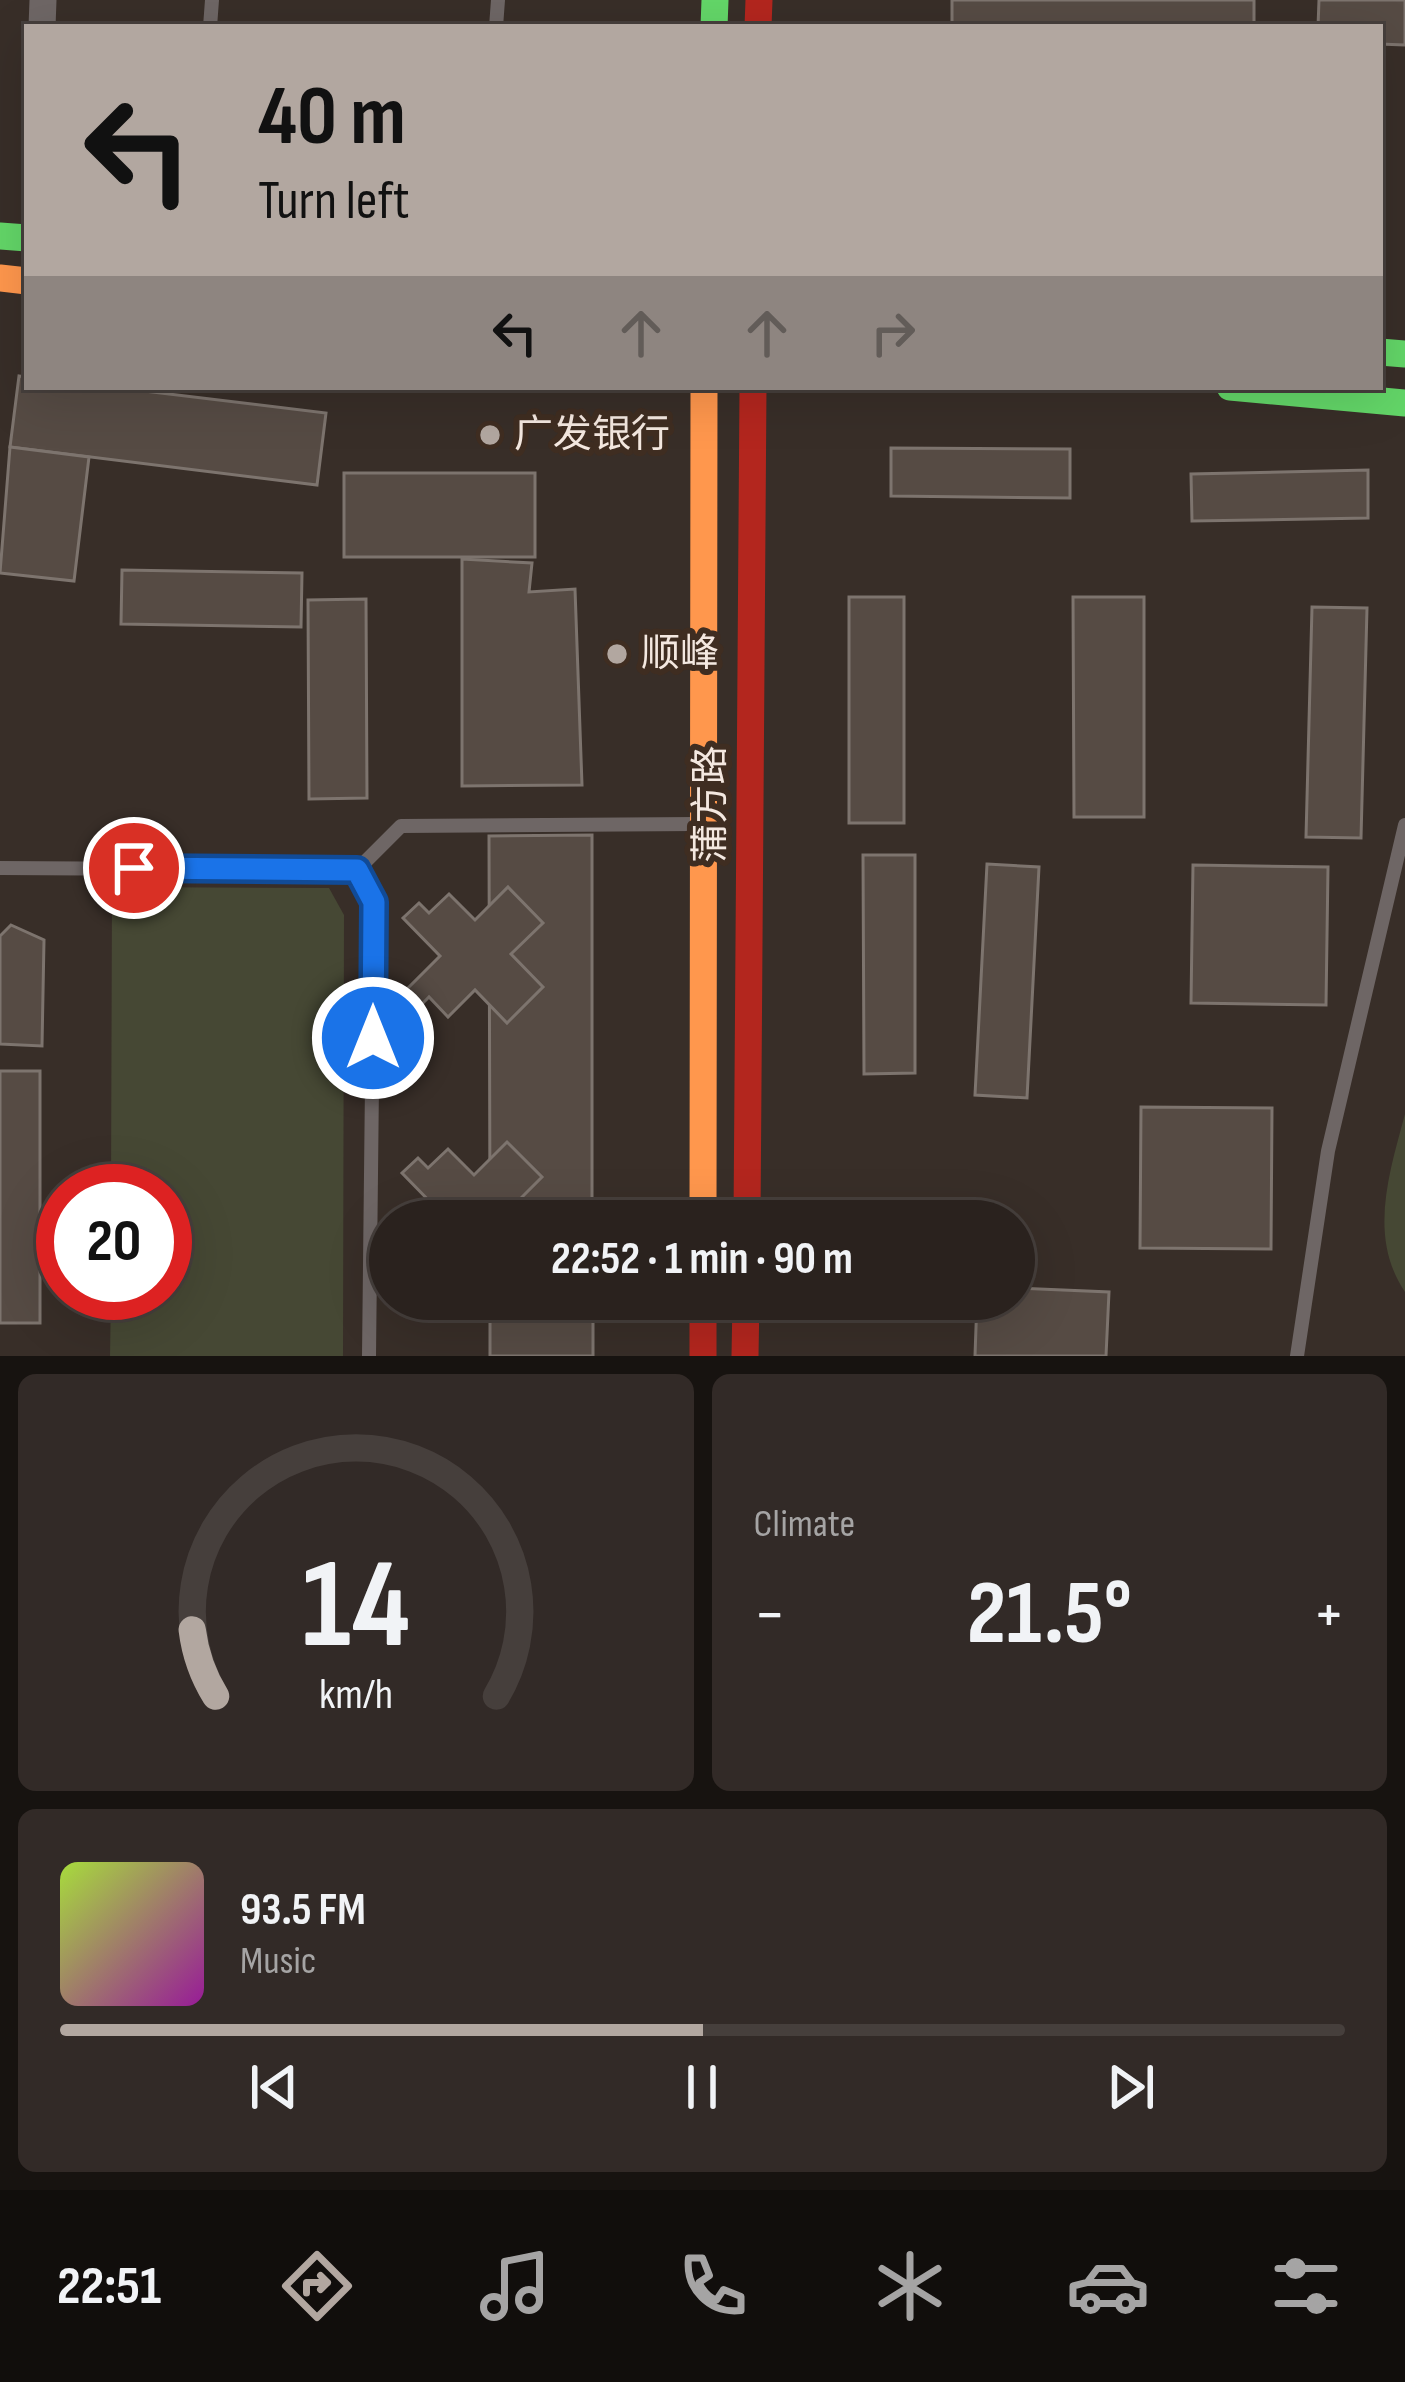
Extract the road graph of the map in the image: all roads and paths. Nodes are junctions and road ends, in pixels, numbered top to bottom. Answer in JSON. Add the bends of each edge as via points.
{"nodes":[{"id":1,"x":704,"y":390,"type":"edge"},
{"id":2,"x":753,"y":390,"type":"edge"},
{"id":3,"x":1263,"y":390,"type":"edge"},
{"id":4,"x":1405,"y":403,"type":"edge"},
{"id":5,"x":702,"y":824,"type":"junction"},
{"id":6,"x":1405,"y":825,"type":"edge"},
{"id":7,"x":0,"y":868,"type":"edge"},
{"id":8,"x":357,"y":870,"type":"junction"},
{"id":9,"x":703,"y":1200,"type":"edge"},
{"id":10,"x":746,"y":1200,"type":"edge"},
{"id":11,"x":703,"y":1320,"type":"edge"},
{"id":12,"x":746,"y":1320,"type":"edge"},
{"id":13,"x":370,"y":1356,"type":"edge"},
{"id":14,"x":703,"y":1356,"type":"edge"},
{"id":15,"x":746,"y":1356,"type":"edge"},
{"id":16,"x":1297,"y":1356,"type":"edge"}],
"edges":[{"from":1,"to":5,"type":"street","name":"蒲方路"},
{"from":2,"to":10,"type":"street","name":"蒲方路"},
{"from":3,"to":4,"type":"street"},
{"from":5,"to":8,"type":"lane","via":[[401,826]]},
{"from":5,"to":9,"type":"street","name":"蒲方路"},
{"from":6,"to":16,"type":"lane","via":[[1328,1150]]},
{"from":7,"to":8,"type":"lane"},
{"from":8,"to":13,"type":"lane","via":[[374,902]]},
{"from":11,"to":14,"type":"street"},
{"from":12,"to":15,"type":"street"}]}
